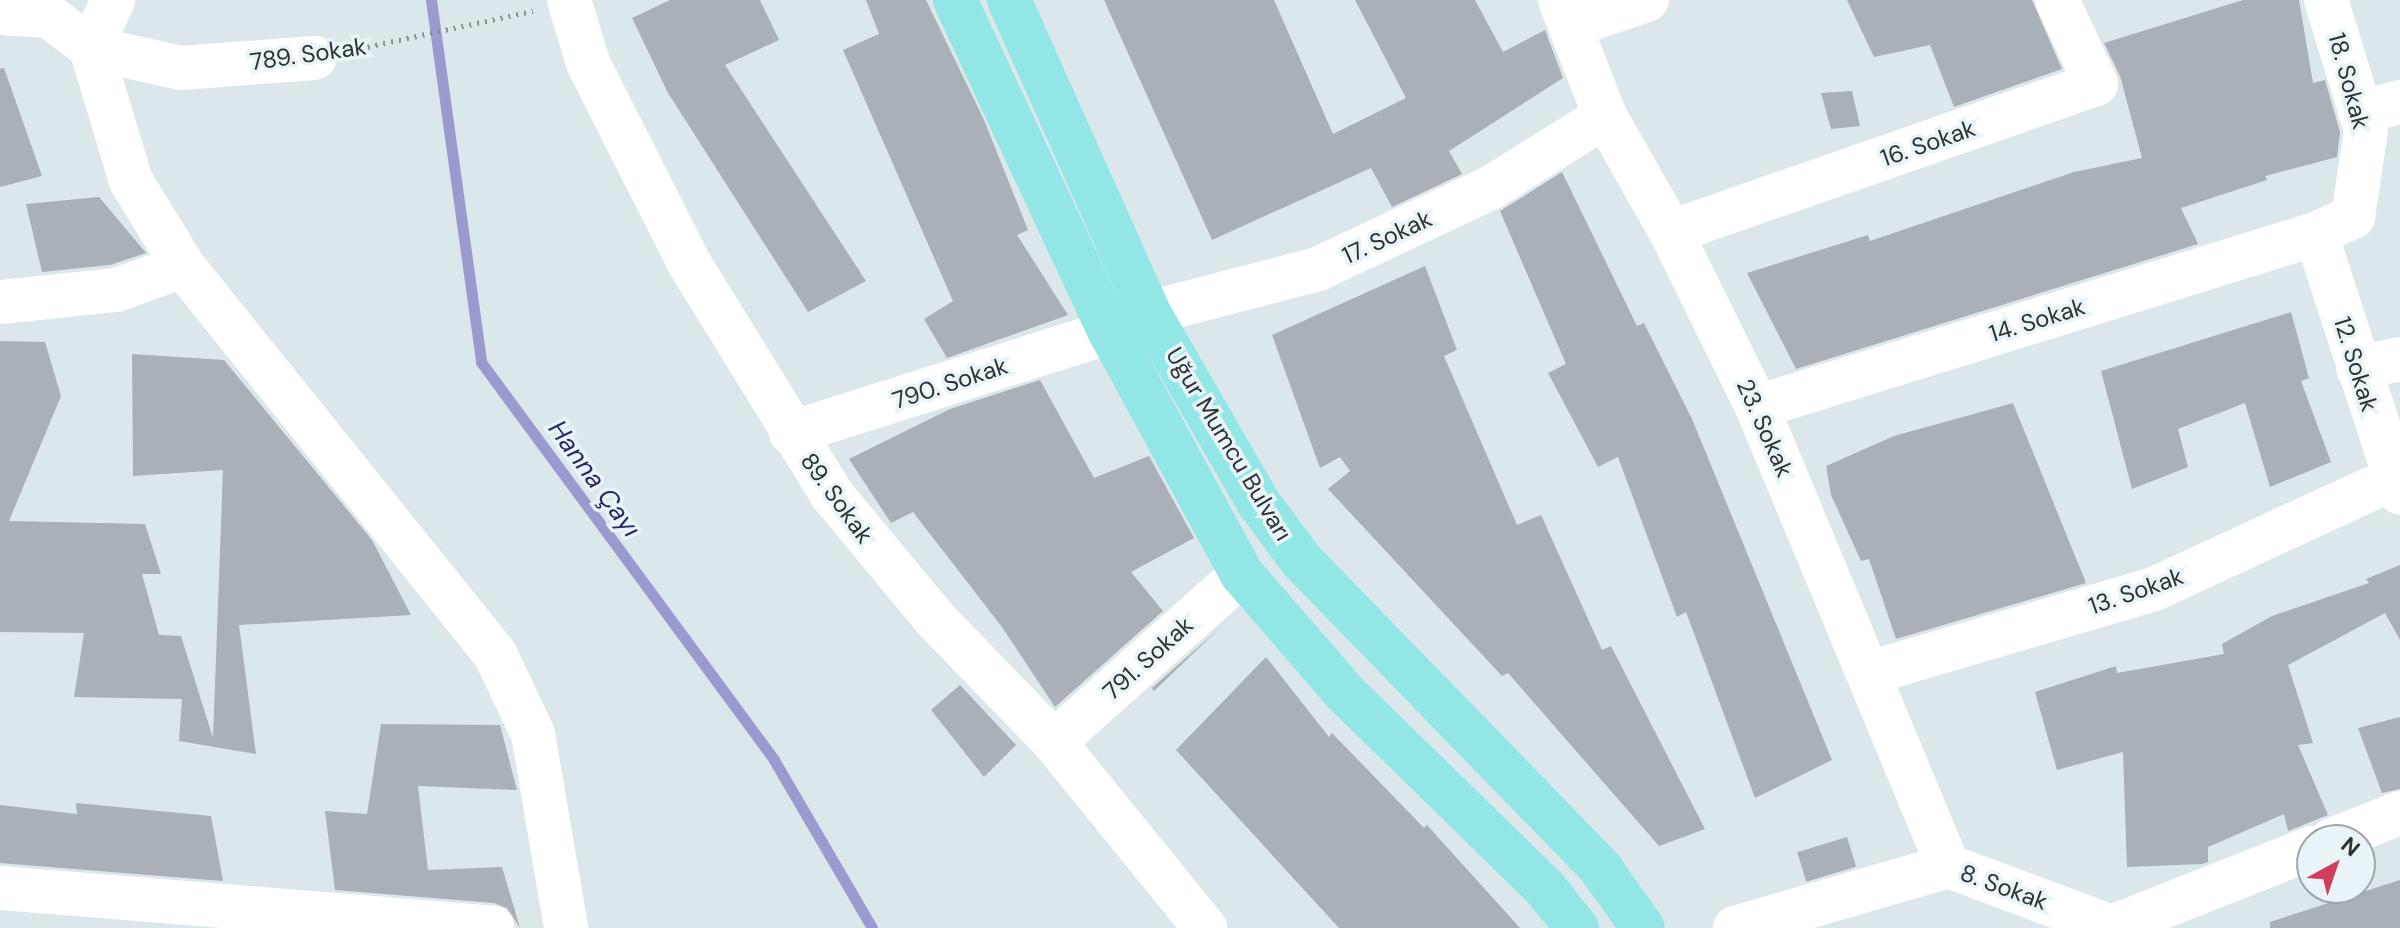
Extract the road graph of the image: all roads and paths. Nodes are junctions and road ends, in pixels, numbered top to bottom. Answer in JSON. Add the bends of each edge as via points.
{"nodes":[{"id":1,"x":113,"y":0,"type":"edge"},
{"id":2,"x":569,"y":0,"type":"edge"},
{"id":3,"x":955,"y":0,"type":"edge"},
{"id":4,"x":1009,"y":0,"type":"edge"},
{"id":5,"x":1647,"y":0,"type":"edge"},
{"id":6,"x":2057,"y":0,"type":"edge"},
{"id":7,"x":2326,"y":0,"type":"edge"},
{"id":8,"x":1566,"y":12,"type":"edge"},
{"id":9,"x":0,"y":13,"type":"edge"},
{"id":10,"x":524,"y":14,"type":"dead end"},
{"id":11,"x":91,"y":48,"type":"junction"},
{"id":12,"x":315,"y":58,"type":"joint"},
{"id":13,"x":2380,"y":107,"type":"edge"},
{"id":14,"x":1605,"y":116,"type":"junction"},
{"id":15,"x":1671,"y":232,"type":"junction"},
{"id":16,"x":2316,"y":234,"type":"junction"},
{"id":17,"x":183,"y":266,"type":"junction"},
{"id":18,"x":0,"y":302,"type":"edge"},
{"id":19,"x":1149,"y":313,"type":"junction"},
{"id":20,"x":1110,"y":332,"type":"junction"},
{"id":21,"x":2400,"y":359,"type":"edge"},
{"id":22,"x":2358,"y":368,"type":"junction"},
{"id":23,"x":1757,"y":407,"type":"junction"},
{"id":24,"x":791,"y":433,"type":"junction"},
{"id":25,"x":2396,"y":486,"type":"edge"},
{"id":26,"x":1242,"y":574,"type":"junction"},
{"id":27,"x":1869,"y":673,"type":"junction"},
{"id":28,"x":1054,"y":742,"type":"junction"},
{"id":29,"x":2400,"y":813,"type":"edge"},
{"id":30,"x":2372,"y":824,"type":"edge"},
{"id":31,"x":2296,"y":854,"type":"edge"},
{"id":32,"x":1948,"y":866,"type":"junction"},
{"id":33,"x":0,"y":888,"type":"edge"},
{"id":34,"x":114,"y":913,"type":"edge"},
{"id":35,"x":2112,"y":927,"type":"edge"},
{"id":36,"x":492,"y":928,"type":"edge"},
{"id":37,"x":566,"y":928,"type":"edge"},
{"id":38,"x":1205,"y":928,"type":"edge"},
{"id":39,"x":1577,"y":928,"type":"edge"},
{"id":40,"x":1643,"y":928,"type":"edge"},
{"id":41,"x":1735,"y":928,"type":"edge"}],
"edges":[{"from":1,"to":11,"type":"street"},
{"from":2,"to":24,"type":"street","name":"89. Sokak","via":[[588,63],[689,263]]},
{"from":3,"to":20,"type":"main road","name":"Uğur Mumcu Bulvarı"},
{"from":4,"to":19,"type":"main road","name":"Uğur Mumcu Bulvarı"},
{"from":5,"to":8,"type":"street"},
{"from":6,"to":15,"type":"street","name":"16. Sokak","via":[[2096,84]]},
{"from":7,"to":13,"type":"street","name":"18. Sokak"},
{"from":8,"to":14,"type":"street","name":"23. Sokak"},
{"from":9,"to":11,"type":"street","via":[[49,16]]},
{"from":10,"to":12,"type":"path","name":"789. Sokak"},
{"from":11,"to":12,"type":"street","name":"789. Sokak","via":[[181,68]]},
{"from":11,"to":17,"type":"street","via":[[131,181]]},
{"from":13,"to":16,"type":"street","name":"18. Sokak","via":[[2366,130],[2353,217]]},
{"from":14,"to":15,"type":"street","name":"23. Sokak"},
{"from":14,"to":19,"type":"street","name":"17. Sokak","via":[[1492,187],[1318,269]]},
{"from":15,"to":23,"type":"street","name":"23. Sokak"},
{"from":16,"to":22,"type":"street","name":"12. Sokak"},
{"from":16,"to":23,"type":"street","name":"14. Sokak"},
{"from":17,"to":18,"type":"street","via":[[116,290]]},
{"from":17,"to":37,"type":"street","via":[[495,654],[533,734]]},
{"from":19,"to":20,"type":"main road"},
{"from":19,"to":40,"type":"main road","name":"Uğur Mumcu Bulvarı","via":[[1258,502],[1301,560],[1526,787],[1601,869]]},
{"from":20,"to":24,"type":"street","name":"790. Sokak"},
{"from":20,"to":26,"type":"main road","name":"Uğur Mumcu Bulvarı"},
{"from":21,"to":22,"type":"street"},
{"from":22,"to":25,"type":"street","name":"12. Sokak"},
{"from":23,"to":27,"type":"street","name":"23. Sokak"},
{"from":24,"to":28,"type":"street","name":"89. Sokak","via":[[879,557]]},
{"from":25,"to":27,"type":"street","name":"13. Sokak","via":[[2154,589]]},
{"from":26,"to":28,"type":"street","name":"791. Sokak"},
{"from":26,"to":39,"type":"main road","name":"Uğur Mumcu Bulvarı","via":[[1345,693],[1544,887]]},
{"from":27,"to":32,"type":"street","name":"23. Sokak"},
{"from":28,"to":38,"type":"street","name":"89. Sokak"},
{"from":29,"to":30,"type":"street"},
{"from":31,"to":35,"type":"street","name":"8. Sokak"},
{"from":32,"to":35,"type":"street","name":"8. Sokak"},
{"from":32,"to":41,"type":"street","name":"8. Sokak"},
{"from":33,"to":34,"type":"street"},
{"from":34,"to":36,"type":"street"}]}
